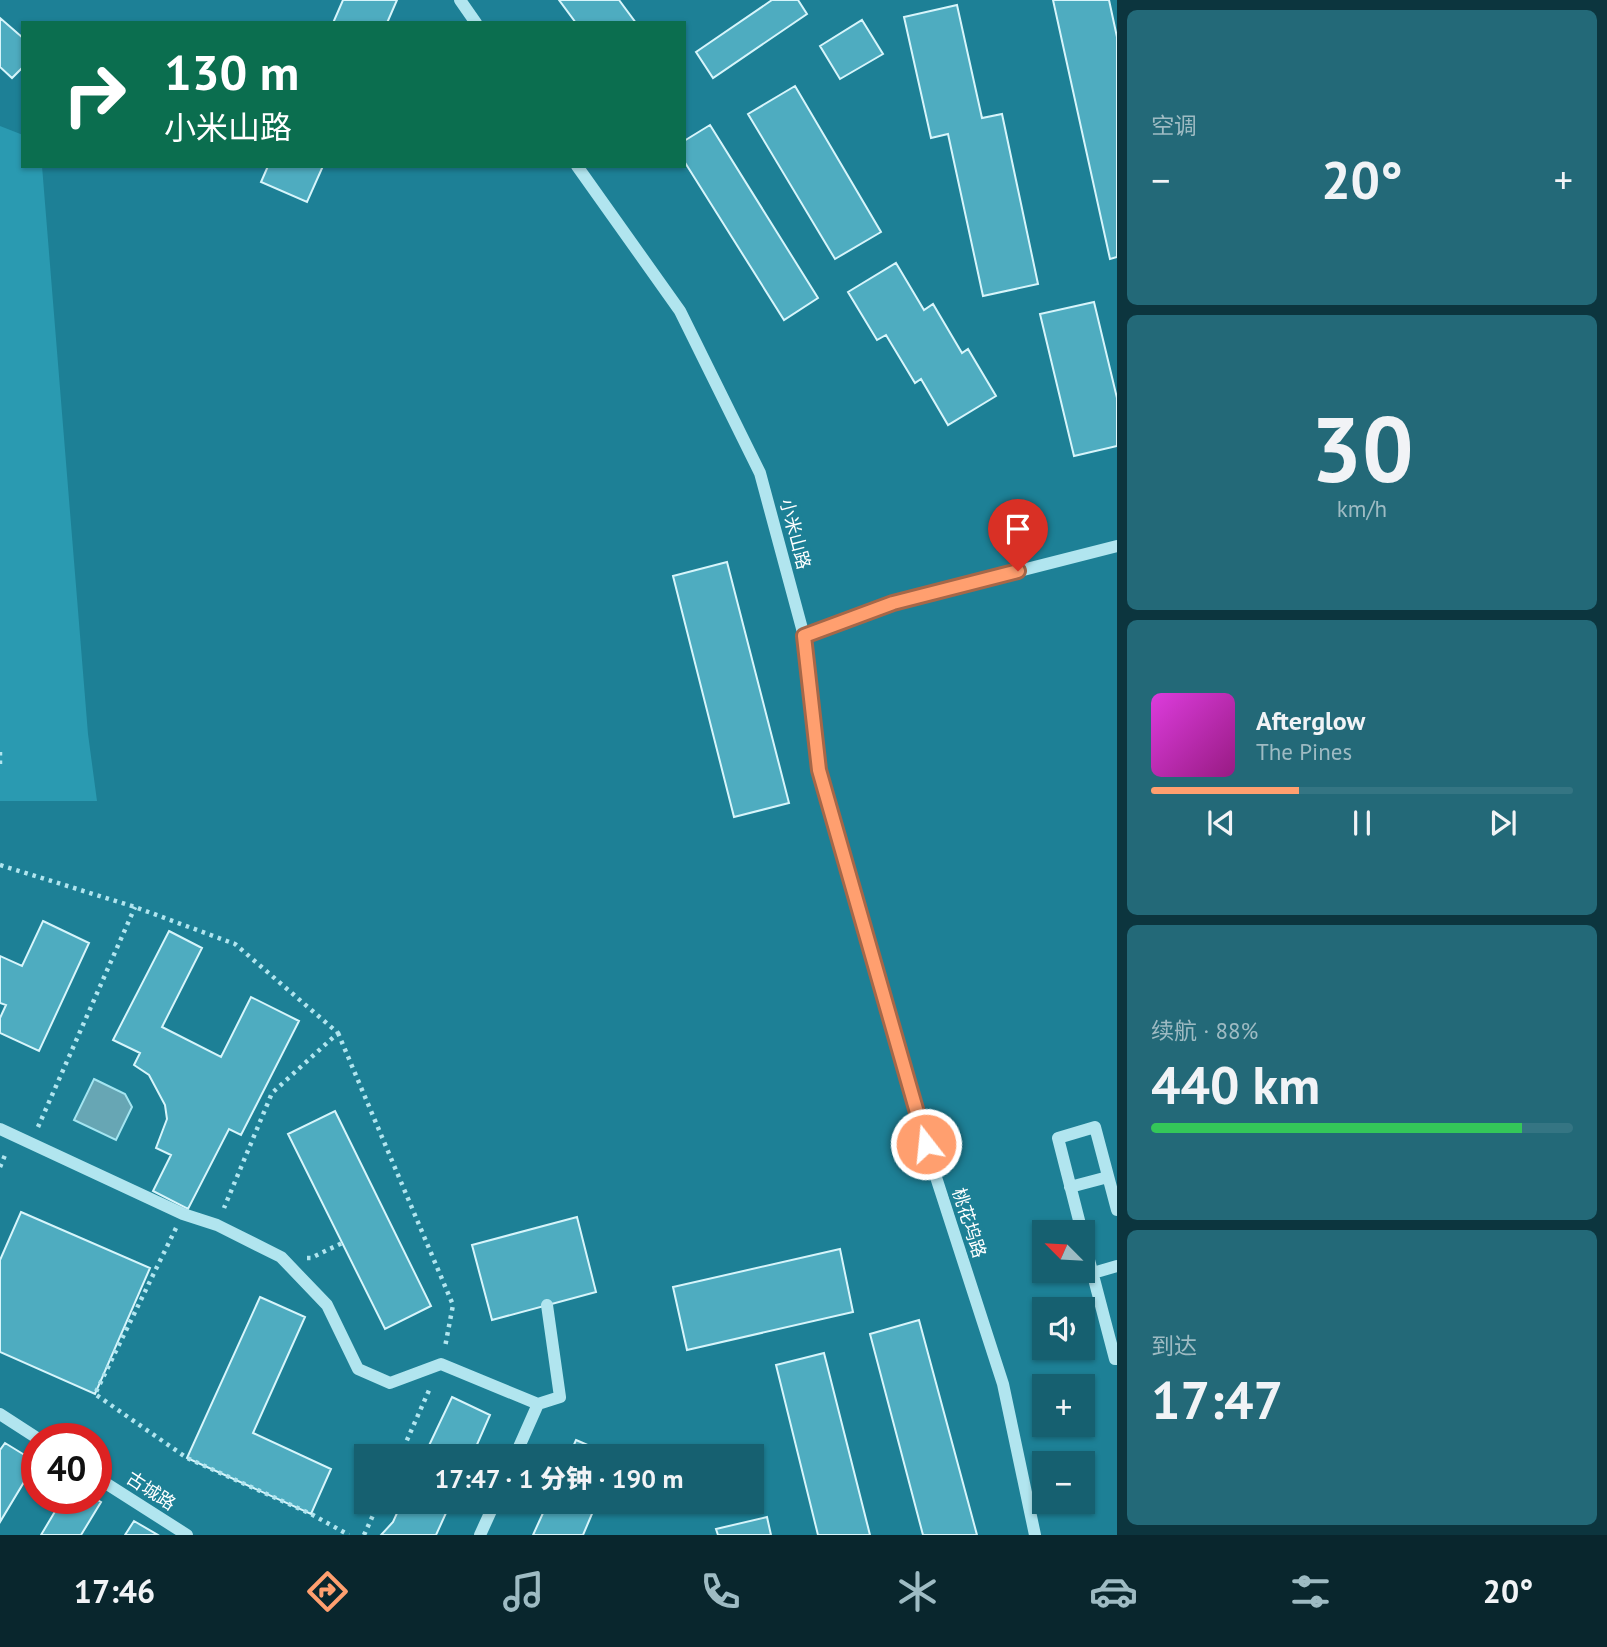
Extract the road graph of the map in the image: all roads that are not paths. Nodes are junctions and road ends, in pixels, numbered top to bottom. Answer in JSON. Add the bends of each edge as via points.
{"nodes":[{"id":1,"x":460,"y":0,"type":"edge"},
{"id":2,"x":475,"y":21,"type":"edge"},
{"id":3,"x":579,"y":168,"type":"edge"},
{"id":4,"x":1117,"y":546,"type":"edge"},
{"id":5,"x":804,"y":636,"type":"junction"},
{"id":6,"x":0,"y":1129,"type":"edge"},
{"id":7,"x":1108,"y":1177,"type":"junction"},
{"id":8,"x":1070,"y":1187,"type":"junction"},
{"id":9,"x":1117,"y":1210,"type":"edge"},
{"id":10,"x":1079,"y":1220,"type":"edge"},
{"id":11,"x":1117,"y":1266,"type":"edge"},
{"id":12,"x":1096,"y":1272,"type":"edge"},
{"id":13,"x":1096,"y":1283,"type":"edge"},
{"id":14,"x":547,"y":1305,"type":"dead end"},
{"id":15,"x":1117,"y":1359,"type":"edge"},
{"id":16,"x":538,"y":1404,"type":"junction"},
{"id":17,"x":0,"y":1414,"type":"edge"},
{"id":18,"x":21,"y":1428,"type":"edge"},
{"id":19,"x":520,"y":1444,"type":"edge"},
{"id":20,"x":112,"y":1487,"type":"edge"},
{"id":21,"x":490,"y":1514,"type":"edge"},
{"id":22,"x":187,"y":1535,"type":"edge"},
{"id":23,"x":480,"y":1535,"type":"edge"},
{"id":24,"x":1035,"y":1535,"type":"edge"}],
"edges":[{"from":1,"to":2,"type":"street"},
{"from":3,"to":5,"type":"street","name":"小米山路","via":[[680,311],[760,472]]},
{"from":4,"to":5,"type":"street","via":[[893,603]]},
{"from":5,"to":24,"type":"street","name":"桃花坞路","via":[[819,770],[934,1171],[1003,1384]]},
{"from":6,"to":16,"type":"street","via":[[281,1257],[327,1305],[358,1369],[390,1383],[441,1364]]},
{"from":7,"to":8,"type":"street"},
{"from":7,"to":8,"type":"street","via":[[1095,1127],[1058,1138]]},
{"from":7,"to":9,"type":"street"},
{"from":8,"to":10,"type":"street"},
{"from":11,"to":12,"type":"street"},
{"from":13,"to":15,"type":"street"},
{"from":14,"to":16,"type":"street","via":[[560,1397]]},
{"from":16,"to":19,"type":"street"},
{"from":17,"to":18,"type":"street"},
{"from":20,"to":22,"type":"street","name":"古城路"},
{"from":21,"to":23,"type":"street"}]}
